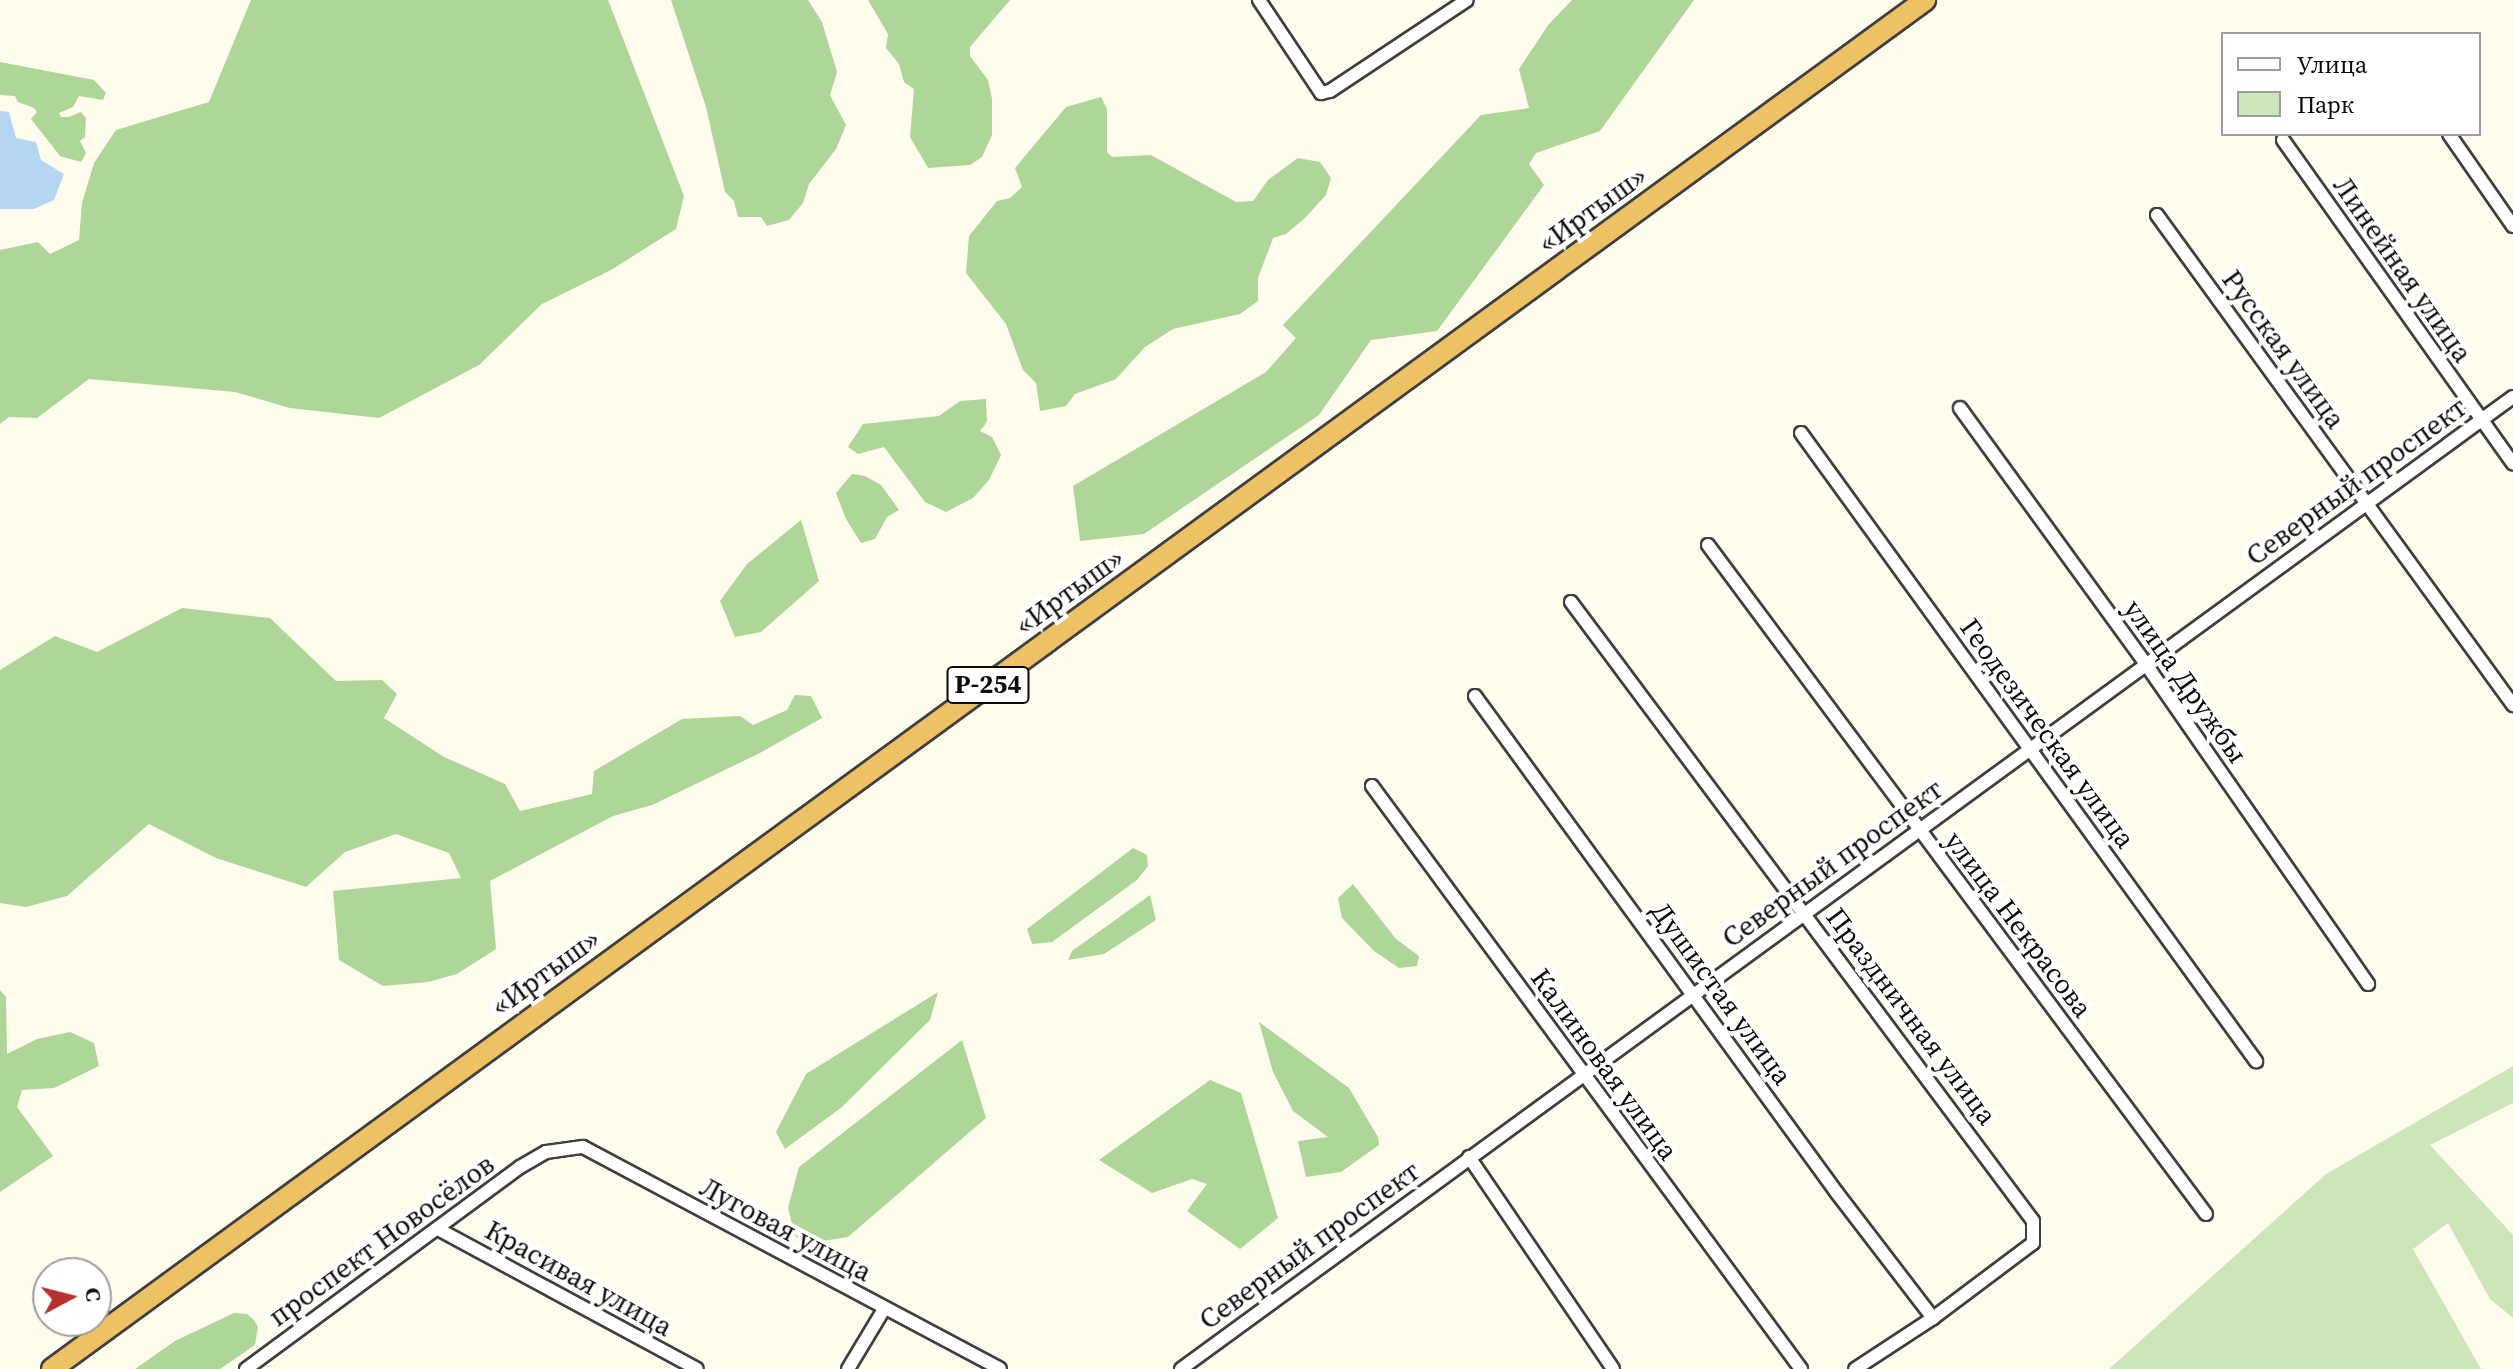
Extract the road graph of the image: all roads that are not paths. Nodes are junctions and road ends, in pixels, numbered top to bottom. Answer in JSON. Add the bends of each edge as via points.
{"nodes":[{"id":1,"x":1259,"y":0,"type":"edge"},
{"id":2,"x":1467,"y":0,"type":"edge"},
{"id":3,"x":1925,"y":0,"type":"edge"},
{"id":4,"x":2450,"y":136,"type":"edge"},
{"id":5,"x":2283,"y":140,"type":"dead end"},
{"id":6,"x":2157,"y":215,"type":"dead end"},
{"id":7,"x":2513,"y":226,"type":"edge"},
{"id":8,"x":2513,"y":397,"type":"edge"},
{"id":9,"x":1960,"y":408,"type":"dead end"},
{"id":10,"x":2480,"y":421,"type":"junction"},
{"id":11,"x":1801,"y":433,"type":"dead end"},
{"id":12,"x":2513,"y":464,"type":"edge"},
{"id":13,"x":2366,"y":504,"type":"junction"},
{"id":14,"x":1708,"y":545,"type":"dead end"},
{"id":15,"x":1571,"y":602,"type":"dead end"},
{"id":16,"x":2145,"y":663,"type":"junction"},
{"id":17,"x":1475,"y":696,"type":"dead end"},
{"id":18,"x":2513,"y":705,"type":"edge"},
{"id":19,"x":2030,"y":749,"type":"junction"},
{"id":20,"x":1372,"y":786,"type":"dead end"},
{"id":21,"x":1919,"y":830,"type":"junction"},
{"id":22,"x":1804,"y":912,"type":"junction"},
{"id":23,"x":2368,"y":984,"type":"dead end"},
{"id":24,"x":1692,"y":994,"type":"junction"},
{"id":25,"x":2256,"y":1061,"type":"dead end"},
{"id":26,"x":1582,"y":1075,"type":"junction"},
{"id":27,"x":546,"y":1152,"type":"joint"},
{"id":28,"x":1469,"y":1157,"type":"junction"},
{"id":29,"x":2206,"y":1214,"type":"dead end"},
{"id":30,"x":438,"y":1229,"type":"junction"},
{"id":31,"x":884,"y":1309,"type":"junction"},
{"id":32,"x":1933,"y":1318,"type":"junction"},
{"id":33,"x":52,"y":1369,"type":"edge"},
{"id":34,"x":246,"y":1369,"type":"edge"},
{"id":35,"x":697,"y":1369,"type":"edge"},
{"id":36,"x":848,"y":1369,"type":"edge"},
{"id":37,"x":1000,"y":1369,"type":"edge"},
{"id":38,"x":1181,"y":1369,"type":"edge"},
{"id":39,"x":1613,"y":1369,"type":"edge"},
{"id":40,"x":1801,"y":1369,"type":"edge"},
{"id":41,"x":1855,"y":1369,"type":"edge"}],
"edges":[{"from":1,"to":2,"type":"street","via":[[1321,93]]},
{"from":3,"to":33,"type":"highway","name":"«Иртыш»","number":"Р-254"},
{"from":4,"to":7,"type":"street"},
{"from":5,"to":10,"type":"street","name":"Линейная улица"},
{"from":6,"to":13,"type":"street","name":"Русская улица"},
{"from":8,"to":10,"type":"street","name":"Северный проспект"},
{"from":9,"to":16,"type":"street","name":"улица Дружбы"},
{"from":10,"to":12,"type":"street","name":"Линейная улица"},
{"from":10,"to":13,"type":"street","name":"Северный проспект"},
{"from":11,"to":19,"type":"street","name":"Геодезическая улица"},
{"from":13,"to":16,"type":"street","name":"Северный проспект"},
{"from":13,"to":18,"type":"street","name":"Русская улица"},
{"from":14,"to":21,"type":"street","name":"улица Некрасова"},
{"from":15,"to":22,"type":"street","name":"Праздничная улица"},
{"from":16,"to":19,"type":"street","name":"Северный проспект"},
{"from":16,"to":23,"type":"street","name":"улица Дружбы"},
{"from":17,"to":24,"type":"street","name":"Душистая улица"},
{"from":19,"to":21,"type":"street","name":"Северный проспект"},
{"from":19,"to":25,"type":"street","name":"Геодезическая улица"},
{"from":20,"to":26,"type":"street","name":"Калиновая улица"},
{"from":21,"to":22,"type":"street","name":"Северный проспект"},
{"from":21,"to":29,"type":"street","name":"улица Некрасова"},
{"from":22,"to":24,"type":"street","name":"Северный проспект"},
{"from":22,"to":32,"type":"street","name":"Праздничная улица","via":[[2033,1221],[2033,1243]]},
{"from":24,"to":26,"type":"street","name":"Северный проспект"},
{"from":24,"to":32,"type":"street","name":"Душистая улица"},
{"from":26,"to":28,"type":"street","name":"Северный проспект"},
{"from":26,"to":40,"type":"street","name":"Калиновая улица"},
{"from":27,"to":30,"type":"street","name":"проспект Новосёлов"},
{"from":27,"to":31,"type":"street","name":"Луговая улица","via":[[583,1147]]},
{"from":28,"to":38,"type":"street","name":"Северный проспект"},
{"from":28,"to":39,"type":"street"},
{"from":30,"to":34,"type":"street","name":"проспект Новосёлов"},
{"from":30,"to":35,"type":"street","name":"Красивая улица"},
{"from":31,"to":36,"type":"street"},
{"from":31,"to":37,"type":"street","name":"Луговая улица"},
{"from":32,"to":41,"type":"street"}]}
